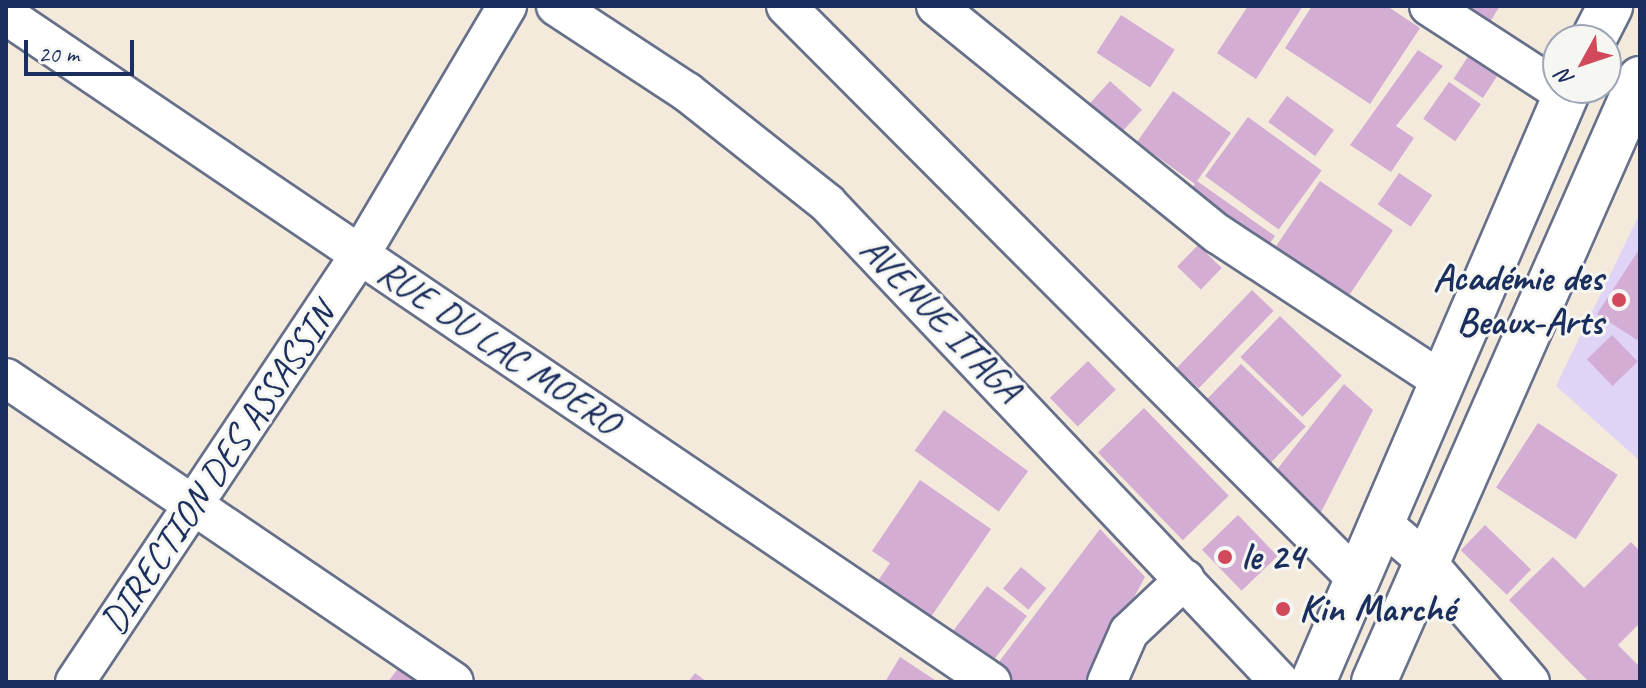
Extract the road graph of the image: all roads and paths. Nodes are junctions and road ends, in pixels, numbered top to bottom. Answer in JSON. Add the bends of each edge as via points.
{"nodes":[{"id":1,"x":507,"y":6,"type":"edge"},
{"id":2,"x":556,"y":6,"type":"edge"},
{"id":3,"x":786,"y":6,"type":"edge"},
{"id":4,"x":936,"y":6,"type":"edge"},
{"id":5,"x":1429,"y":6,"type":"edge"},
{"id":6,"x":1610,"y":6,"type":"edge"},
{"id":7,"x":6,"y":15,"type":"edge"},
{"id":8,"x":1601,"y":24,"type":"edge"},
{"id":9,"x":1542,"y":76,"type":"edge"},
{"id":10,"x":1640,"y":79,"type":"edge"},
{"id":11,"x":1561,"y":104,"type":"edge"},
{"id":12,"x":361,"y":253,"type":"junction"},
{"id":13,"x":6,"y":378,"type":"edge"},
{"id":14,"x":1443,"y":382,"type":"junction"},
{"id":15,"x":194,"y":506,"type":"junction"},
{"id":16,"x":1384,"y":525,"type":"junction"},
{"id":17,"x":1425,"y":560,"type":"junction"},
{"id":18,"x":1185,"y":579,"type":"junction"},
{"id":19,"x":1358,"y":580,"type":"junction"},
{"id":20,"x":75,"y":682,"type":"edge"},
{"id":21,"x":454,"y":682,"type":"edge"},
{"id":22,"x":991,"y":682,"type":"edge"},
{"id":23,"x":1107,"y":682,"type":"edge"},
{"id":24,"x":1280,"y":682,"type":"edge"},
{"id":25,"x":1313,"y":682,"type":"edge"},
{"id":26,"x":1374,"y":682,"type":"edge"},
{"id":27,"x":1530,"y":682,"type":"edge"}],
"edges":[{"from":1,"to":12,"type":"street","name":"DIRECTION DES ASSASSIN"},
{"from":2,"to":18,"type":"street","name":"AVENUE ITAGA","via":[[687,92],[827,203]]},
{"from":3,"to":19,"type":"street"},
{"from":4,"to":14,"type":"street","via":[[1218,234]]},
{"from":5,"to":9,"type":"street"},
{"from":6,"to":8,"type":"main road"},
{"from":7,"to":12,"type":"street","name":"RUE DU LAC MOERO"},
{"from":10,"to":17,"type":"main road"},
{"from":11,"to":14,"type":"main road"},
{"from":12,"to":15,"type":"street","name":"DIRECTION DES ASSASSIN"},
{"from":12,"to":22,"type":"street","name":"RUE DU LAC MOERO"},
{"from":13,"to":15,"type":"street"},
{"from":14,"to":16,"type":"main road"},
{"from":15,"to":20,"type":"street","name":"DIRECTION DES ASSASSIN"},
{"from":15,"to":21,"type":"street"},
{"from":16,"to":17,"type":"street"},
{"from":16,"to":19,"type":"main road"},
{"from":17,"to":26,"type":"main road"},
{"from":17,"to":27,"type":"street"},
{"from":18,"to":23,"type":"street","via":[[1129,632]]},
{"from":18,"to":24,"type":"street","name":"AVENUE ITAGA"},
{"from":19,"to":25,"type":"main road"}]}
